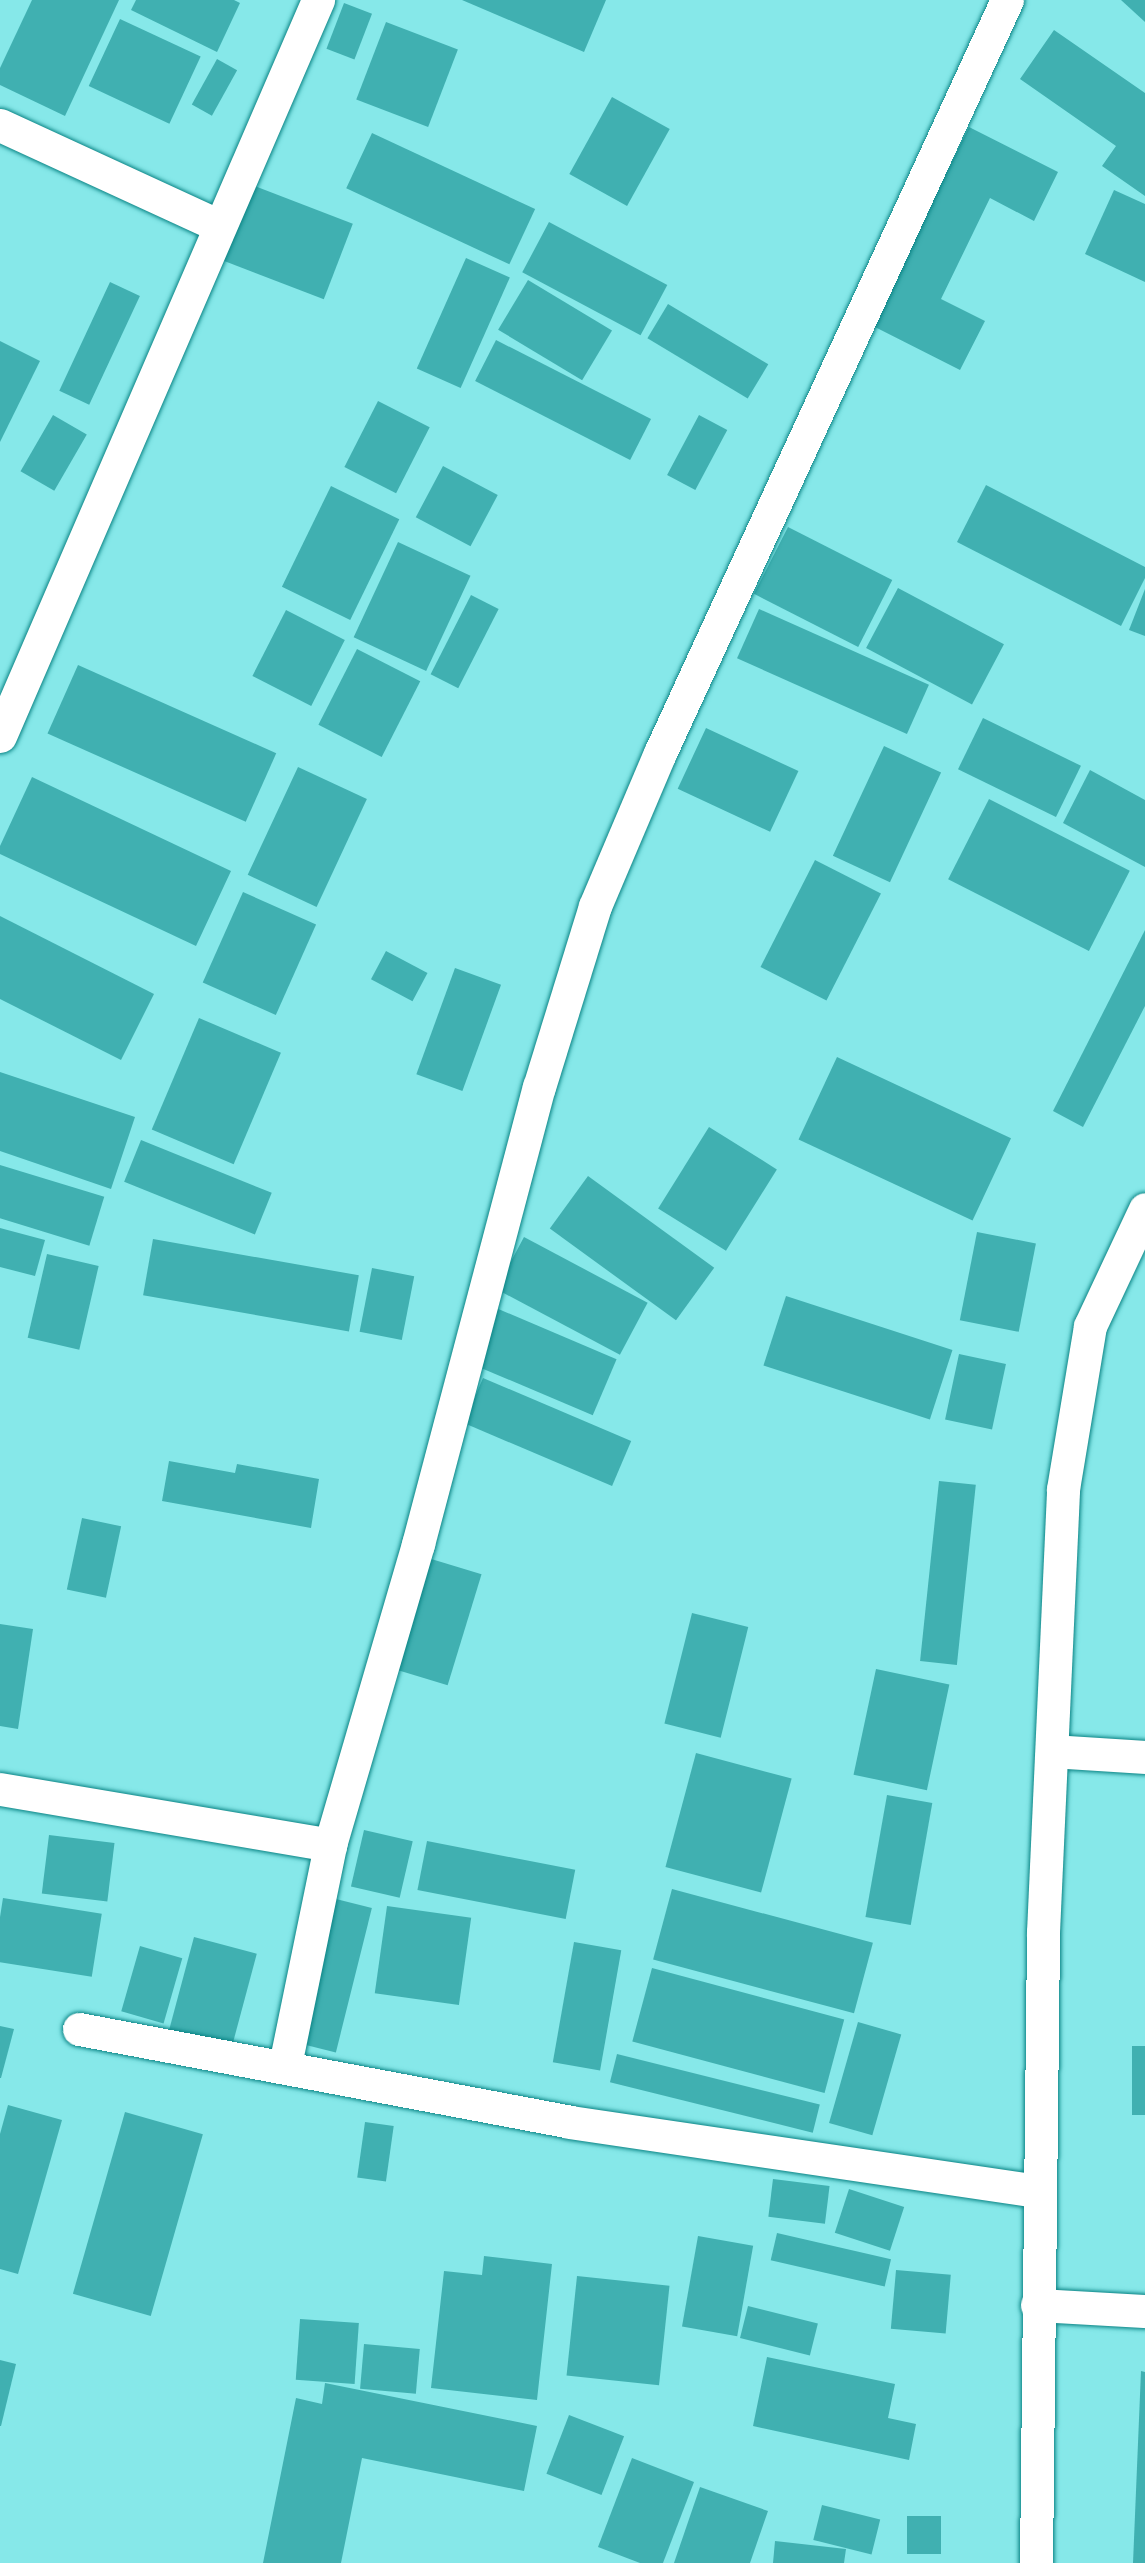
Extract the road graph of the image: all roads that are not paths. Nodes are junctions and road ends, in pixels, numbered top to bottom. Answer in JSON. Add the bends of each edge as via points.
{"nodes":[{"id":1,"x":318,"y":0,"type":"edge"},
{"id":2,"x":1007,"y":0,"type":"edge"},
{"id":3,"x":0,"y":125,"type":"edge"},
{"id":4,"x":217,"y":225,"type":"junction"},
{"id":5,"x":0,"y":736,"type":"edge"},
{"id":6,"x":1145,"y":1209,"type":"edge"},
{"id":7,"x":1052,"y":1751,"type":"junction"},
{"id":8,"x":1145,"y":1757,"type":"edge"},
{"id":9,"x":0,"y":1789,"type":"edge"},
{"id":10,"x":330,"y":1845,"type":"junction"},
{"id":11,"x":79,"y":2029,"type":"dead end"},
{"id":12,"x":285,"y":2065,"type":"junction"},
{"id":13,"x":1039,"y":2191,"type":"junction"},
{"id":14,"x":1037,"y":2305,"type":"junction"},
{"id":15,"x":1145,"y":2311,"type":"edge"},
{"id":16,"x":1035,"y":2563,"type":"edge"}],
"edges":[{"from":1,"to":4,"type":"street"},
{"from":2,"to":10,"type":"street","via":[[660,753],[595,906],[539,1087],[418,1544]]},
{"from":3,"to":4,"type":"street"},
{"from":4,"to":5,"type":"street"},
{"from":6,"to":7,"type":"street","via":[[1090,1326],[1063,1489]]},
{"from":7,"to":8,"type":"street"},
{"from":7,"to":13,"type":"street","via":[[1043,1932]]},
{"from":9,"to":10,"type":"street"},
{"from":10,"to":12,"type":"street"},
{"from":11,"to":12,"type":"street"},
{"from":12,"to":13,"type":"street","via":[[570,2122]]},
{"from":13,"to":14,"type":"street"},
{"from":14,"to":15,"type":"street"},
{"from":14,"to":16,"type":"street"}]}
